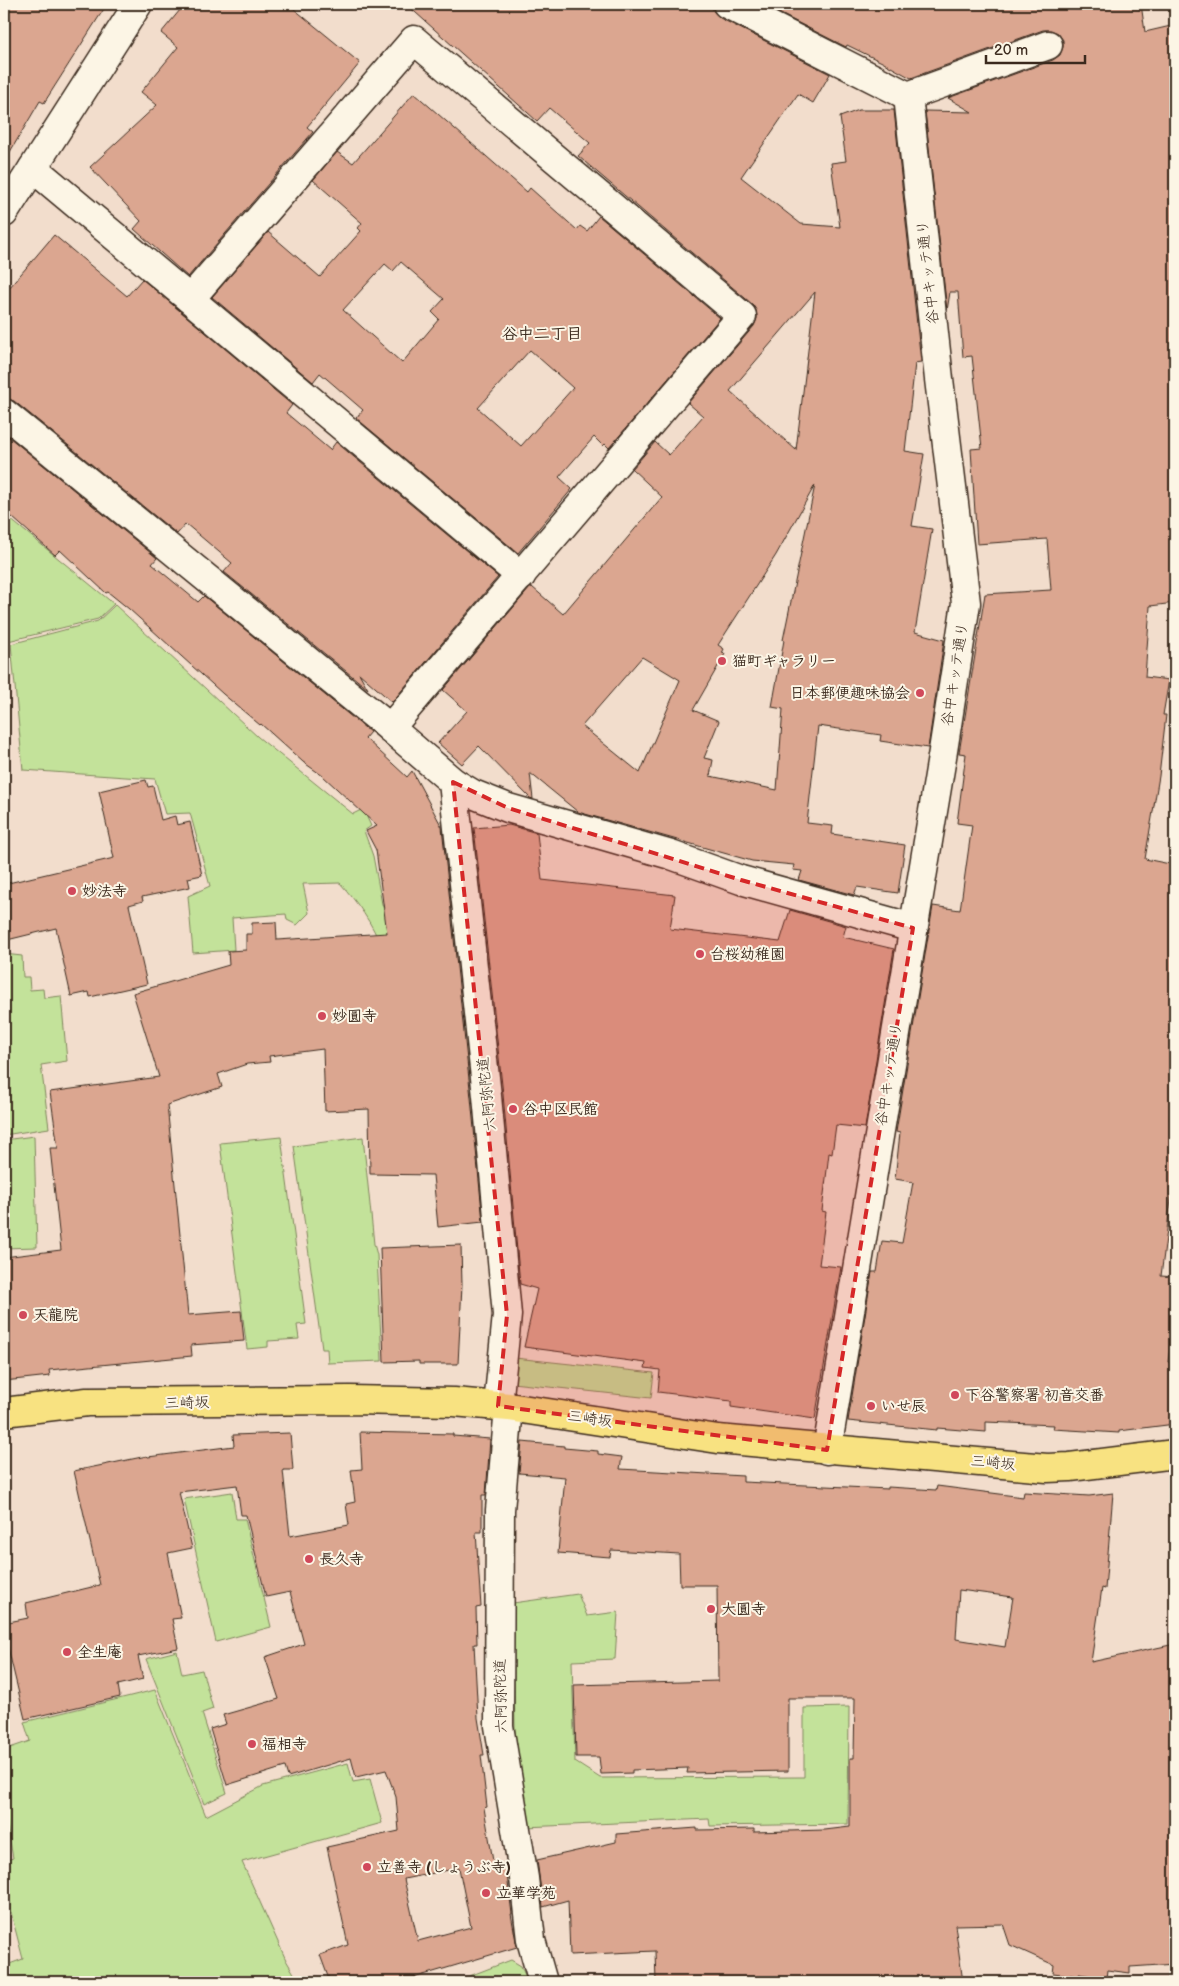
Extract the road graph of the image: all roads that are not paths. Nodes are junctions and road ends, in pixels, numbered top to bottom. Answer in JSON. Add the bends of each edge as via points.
{"nodes":[{"id":1,"x":138,"y":4,"type":"edge"},
{"id":2,"x":727,"y":4,"type":"edge"},
{"id":3,"x":1048,"y":45,"type":"dead end"},
{"id":4,"x":908,"y":96,"type":"junction"},
{"id":5,"x":33,"y":168,"type":"junction"},
{"id":6,"x":4,"y":213,"type":"edge"},
{"id":7,"x":190,"y":299,"type":"junction"},
{"id":8,"x":4,"y":413,"type":"edge"},
{"id":9,"x":521,"y":576,"type":"junction"},
{"id":10,"x":390,"y":728,"type":"junction"},
{"id":11,"x":453,"y":782,"type":"junction"},
{"id":12,"x":913,"y":928,"type":"junction"},
{"id":13,"x":503,"y":1406,"type":"junction"},
{"id":14,"x":4,"y":1412,"type":"edge"},
{"id":15,"x":827,"y":1450,"type":"junction"},
{"id":16,"x":1175,"y":1454,"type":"edge"},
{"id":17,"x":543,"y":1982,"type":"edge"}],
"edges":[{"from":1,"to":5,"type":"street"},
{"from":2,"to":4,"type":"street"},
{"from":3,"to":4,"type":"street"},
{"from":4,"to":12,"type":"street","name":"谷中キッテ通り","via":[[966,603]]},
{"from":5,"to":6,"type":"street"},
{"from":5,"to":7,"type":"street"},
{"from":7,"to":9,"type":"street"},
{"from":7,"to":9,"type":"street","via":[[414,40],[688,269],[742,316]]},
{"from":8,"to":10,"type":"street"},
{"from":9,"to":10,"type":"street"},
{"from":10,"to":11,"type":"street"},
{"from":11,"to":12,"type":"street","via":[[508,808],[671,855],[742,880]]},
{"from":11,"to":13,"type":"street","name":"六阿弥陀道","via":[[488,1105],[506,1315]]},
{"from":12,"to":15,"type":"street","name":"谷中キッテ通り"},
{"from":13,"to":14,"type":"main road","name":"三崎坂","via":[[350,1400],[87,1402]]},
{"from":13,"to":15,"type":"main road","name":"三崎坂","via":[[718,1439]]},
{"from":13,"to":17,"type":"street","name":"六阿弥陀道","via":[[499,1726],[531,1940]]},
{"from":15,"to":16,"type":"main road","name":"三崎坂","via":[[1047,1468]]}]}
